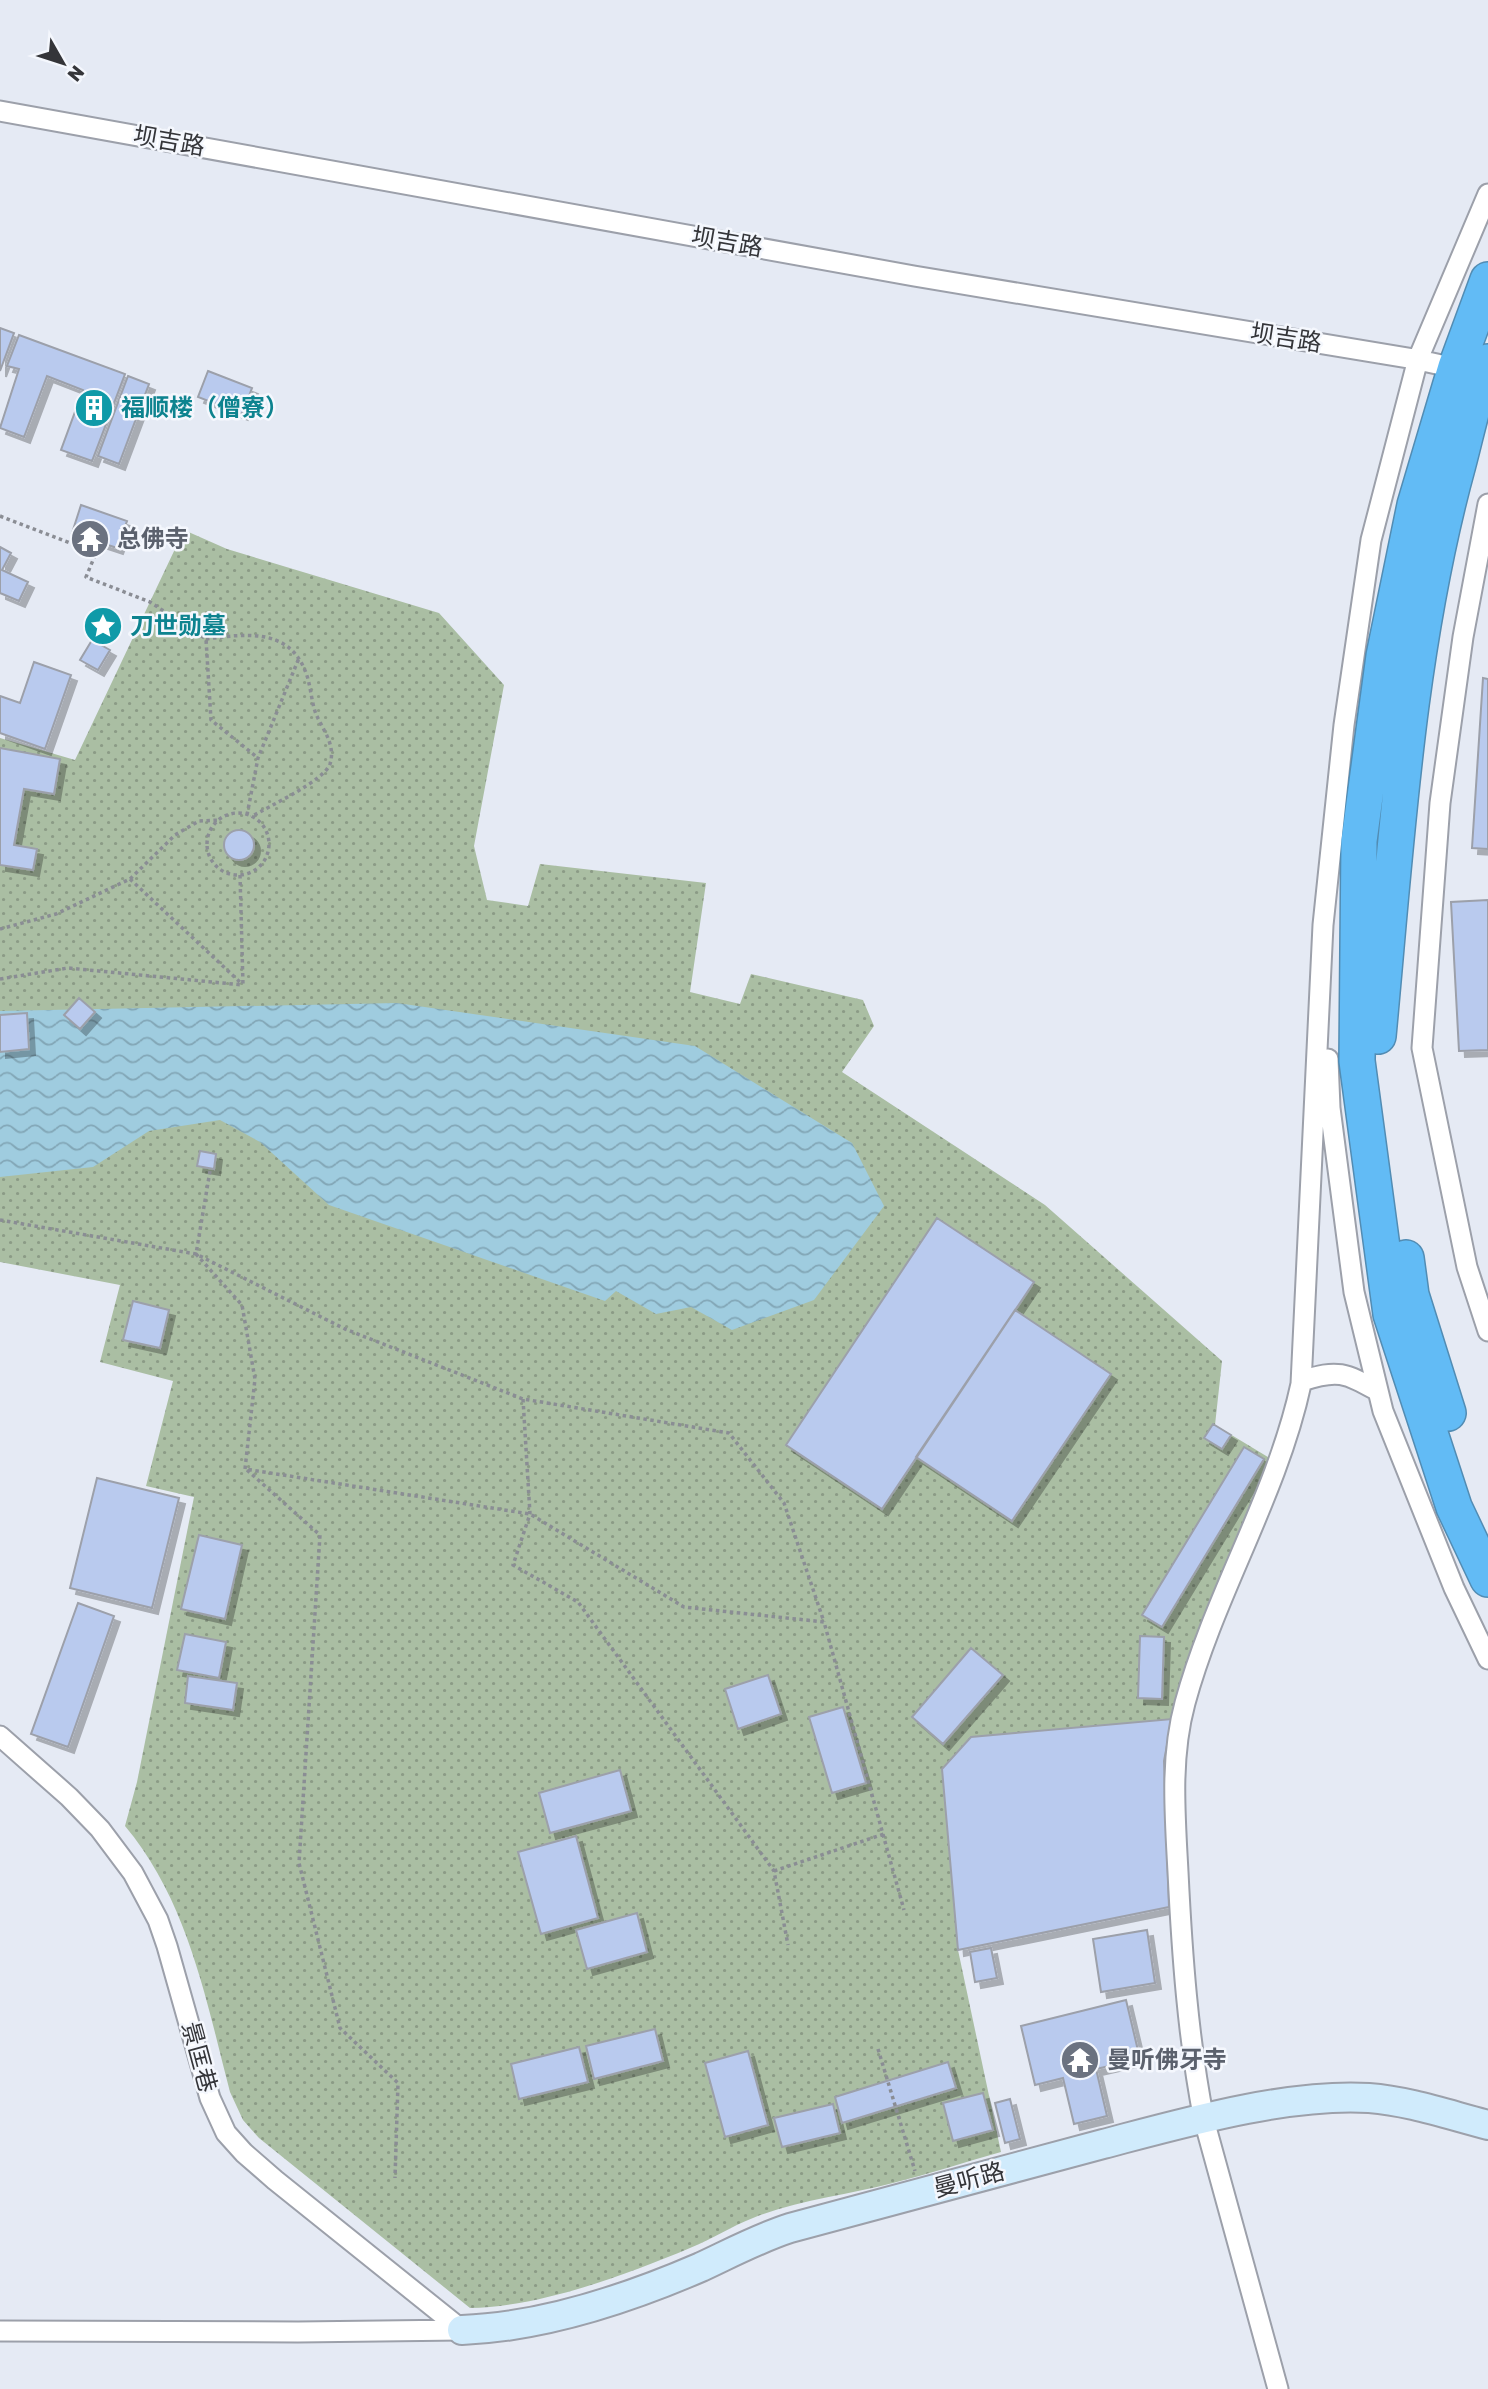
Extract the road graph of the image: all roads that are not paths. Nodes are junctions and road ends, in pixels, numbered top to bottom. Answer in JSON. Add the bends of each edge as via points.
{"nodes":[{"id":1,"x":0,"y":111,"type":"edge"},
{"id":2,"x":1488,"y":194,"type":"edge"},
{"id":3,"x":1488,"y":280,"type":"edge"},
{"id":4,"x":1418,"y":359,"type":"junction"},
{"id":5,"x":1479,"y":370,"type":"edge"},
{"id":6,"x":1488,"y":504,"type":"edge"},
{"id":7,"x":1322,"y":925,"type":"junction"},
{"id":8,"x":1359,"y":928,"type":"junction"},
{"id":9,"x":1488,"y":1331,"type":"edge"},
{"id":10,"x":1302,"y":1381,"type":"junction"},
{"id":11,"x":1378,"y":1391,"type":"junction"},
{"id":12,"x":1488,"y":1532,"type":"edge"},
{"id":13,"x":1488,"y":1579,"type":"edge"},
{"id":14,"x":1488,"y":1659,"type":"edge"},
{"id":15,"x":0,"y":1736,"type":"edge"},
{"id":16,"x":1204,"y":2120,"type":"junction"},
{"id":17,"x":1488,"y":2125,"type":"edge"},
{"id":18,"x":463,"y":2330,"type":"junction"},
{"id":19,"x":0,"y":2331,"type":"edge"},
{"id":20,"x":1278,"y":2389,"type":"edge"}],
"edges":[{"from":1,"to":4,"type":"street","name":"坝吉路","via":[[914,276]]},
{"from":2,"to":4,"type":"street"},
{"from":3,"to":5,"type":"highway"},
{"from":4,"to":5,"type":"street","name":"坝吉路"},
{"from":4,"to":7,"type":"street","via":[[1371,540]]},
{"from":5,"to":8,"type":"highway","via":[[1415,505],[1384,656],[1359,841]]},
{"from":5,"to":12,"type":"highway","via":[[1445,510],[1417,658],[1377,1053],[1411,1295]]},
{"from":6,"to":9,"type":"street","via":[[1463,637],[1440,803],[1422,1048],[1467,1267]]},
{"from":7,"to":8,"type":"street"},
{"from":7,"to":10,"type":"street"},
{"from":7,"to":11,"type":"street","via":[[1330,1108],[1354,1292]]},
{"from":8,"to":13,"type":"highway","via":[[1357,1062],[1391,1314],[1454,1507]]},
{"from":10,"to":11,"type":"street","via":[[1328,1372],[1351,1376]]},
{"from":10,"to":16,"type":"street","via":[[1277,1469],[1196,1668],[1177,1742],[1174,1794],[1180,1906],[1190,2031]]},
{"from":11,"to":14,"type":"street","via":[[1454,1588]]},
{"from":15,"to":18,"type":"street","name":"景匡巷","via":[[69,1797],[134,1873],[158,1920],[210,2098],[226,2133],[275,2180]]},
{"from":16,"to":17,"type":"street","name":"曼听路","via":[[1300,2102],[1370,2098]]},
{"from":16,"to":18,"type":"street","name":"曼听路","via":[[790,2228],[701,2267],[603,2302],[523,2323]]},
{"from":16,"to":20,"type":"street"},
{"from":18,"to":19,"type":"street"}]}
